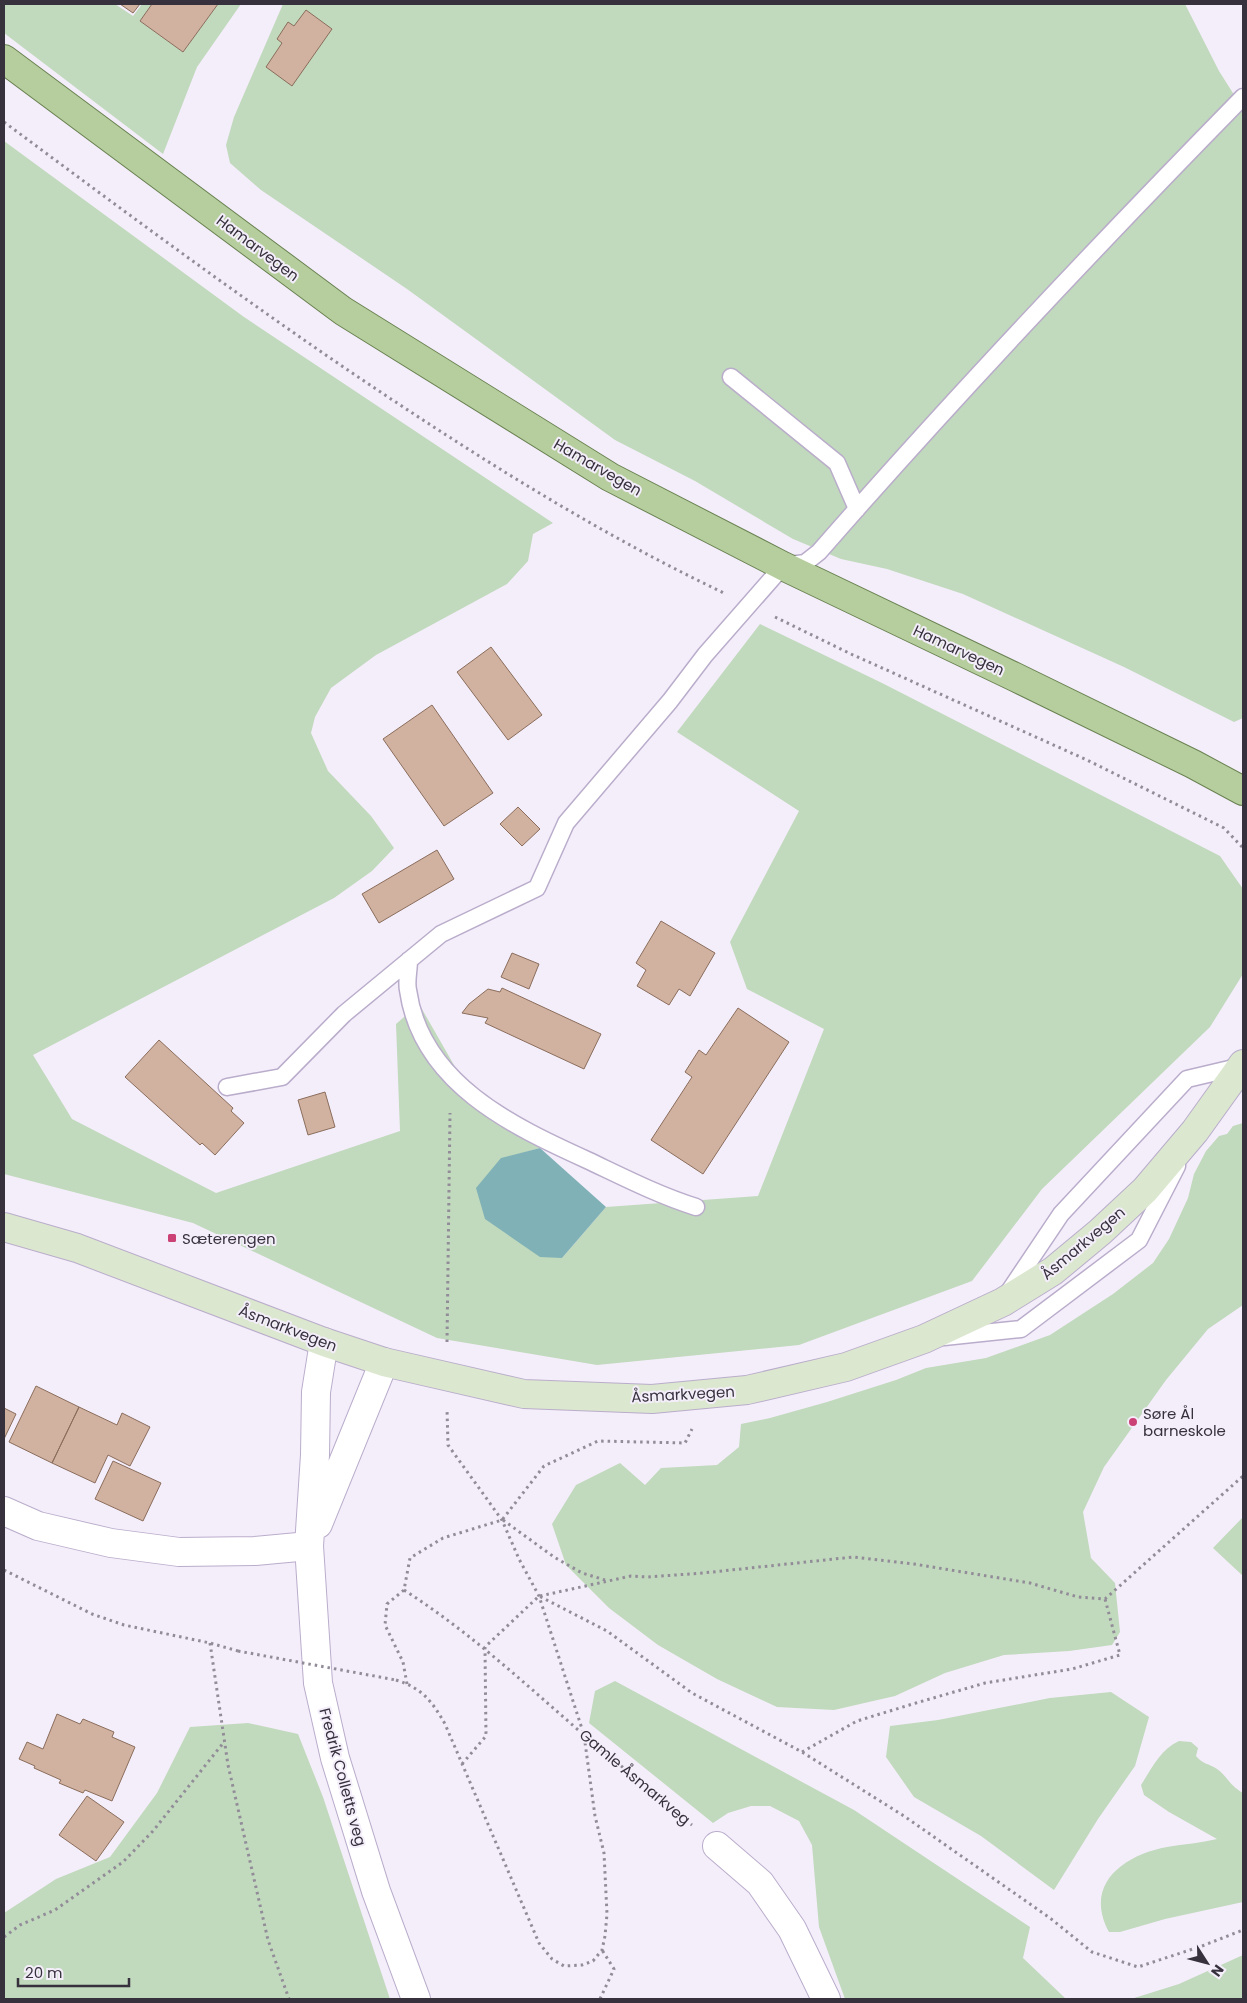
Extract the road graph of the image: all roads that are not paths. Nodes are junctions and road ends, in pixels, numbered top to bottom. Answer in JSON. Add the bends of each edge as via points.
{"nodes":[{"id":1,"x":4,"y":59,"type":"edge"},
{"id":2,"x":1243,"y":97,"type":"edge"},
{"id":3,"x":731,"y":377,"type":"dead end"},
{"id":4,"x":857,"y":509,"type":"junction"},
{"id":5,"x":783,"y":566,"type":"junction"},
{"id":6,"x":1243,"y":791,"type":"edge"},
{"id":7,"x":409,"y":960,"type":"junction"},
{"id":8,"x":1243,"y":1065,"type":"edge"},
{"id":9,"x":227,"y":1087,"type":"dead end"},
{"id":10,"x":1195,"y":1131,"type":"junction"},
{"id":11,"x":696,"y":1207,"type":"dead end"},
{"id":12,"x":4,"y":1227,"type":"edge"},
{"id":13,"x":1003,"y":1302,"type":"junction"},
{"id":14,"x":924,"y":1339,"type":"junction"},
{"id":15,"x":324,"y":1342,"type":"junction"},
{"id":16,"x":384,"y":1362,"type":"junction"},
{"id":17,"x":4,"y":1511,"type":"edge"},
{"id":18,"x":309,"y":1546,"type":"junction"},
{"id":19,"x":717,"y":1846,"type":"road end"},
{"id":20,"x":416,"y":1999,"type":"edge"},
{"id":21,"x":826,"y":1999,"type":"edge"}],
"edges":[{"from":1,"to":5,"type":"main road","name":"Hamarvegen","via":[[343,311],[610,477]]},
{"from":2,"to":4,"type":"lane","via":[[1110,233]]},
{"from":3,"to":4,"type":"lane","via":[[838,463]]},
{"from":4,"to":5,"type":"lane","via":[[819,552],[804,563]]},
{"from":5,"to":6,"type":"main road","name":"Hamarvegen","via":[[1016,677]]},
{"from":5,"to":7,"type":"lane","via":[[566,823],[537,888],[441,934]]},
{"from":7,"to":9,"type":"lane","via":[[344,1014],[282,1077]]},
{"from":7,"to":11,"type":"lane","via":[[407,989],[416,1026],[432,1054],[451,1077],[491,1110],[529,1134],[671,1199]]},
{"from":8,"to":10,"type":"main road","name":"Åsmarkvegen"},
{"from":8,"to":13,"type":"lane","via":[[1187,1079],[1061,1214]]},
{"from":10,"to":13,"type":"main road","name":"Åsmarkvegen","via":[[1144,1190],[1100,1232],[1053,1271]]},
{"from":10,"to":14,"type":"lane","via":[[1139,1240],[1021,1329]]},
{"from":12,"to":15,"type":"main road","name":"Åsmarkvegen","via":[[77,1248]]},
{"from":13,"to":14,"type":"main road","name":"Åsmarkvegen"},
{"from":14,"to":16,"type":"main road","name":"Åsmarkvegen","via":[[846,1367],[747,1390],[652,1399],[524,1394]]},
{"from":15,"to":16,"type":"main road","name":"Åsmarkvegen"},
{"from":15,"to":18,"type":"street","name":"Fredrik Colletts veg","via":[[316,1392]]},
{"from":16,"to":18,"type":"street","name":"Fredrik Colletts veg"},
{"from":17,"to":18,"type":"street","via":[[38,1526],[179,1552],[255,1551]]},
{"from":18,"to":20,"type":"street","name":"Fredrik Colletts veg","via":[[318,1683],[335,1758],[376,1891]]},
{"from":19,"to":21,"type":"street","via":[[760,1883],[792,1928]]}]}
